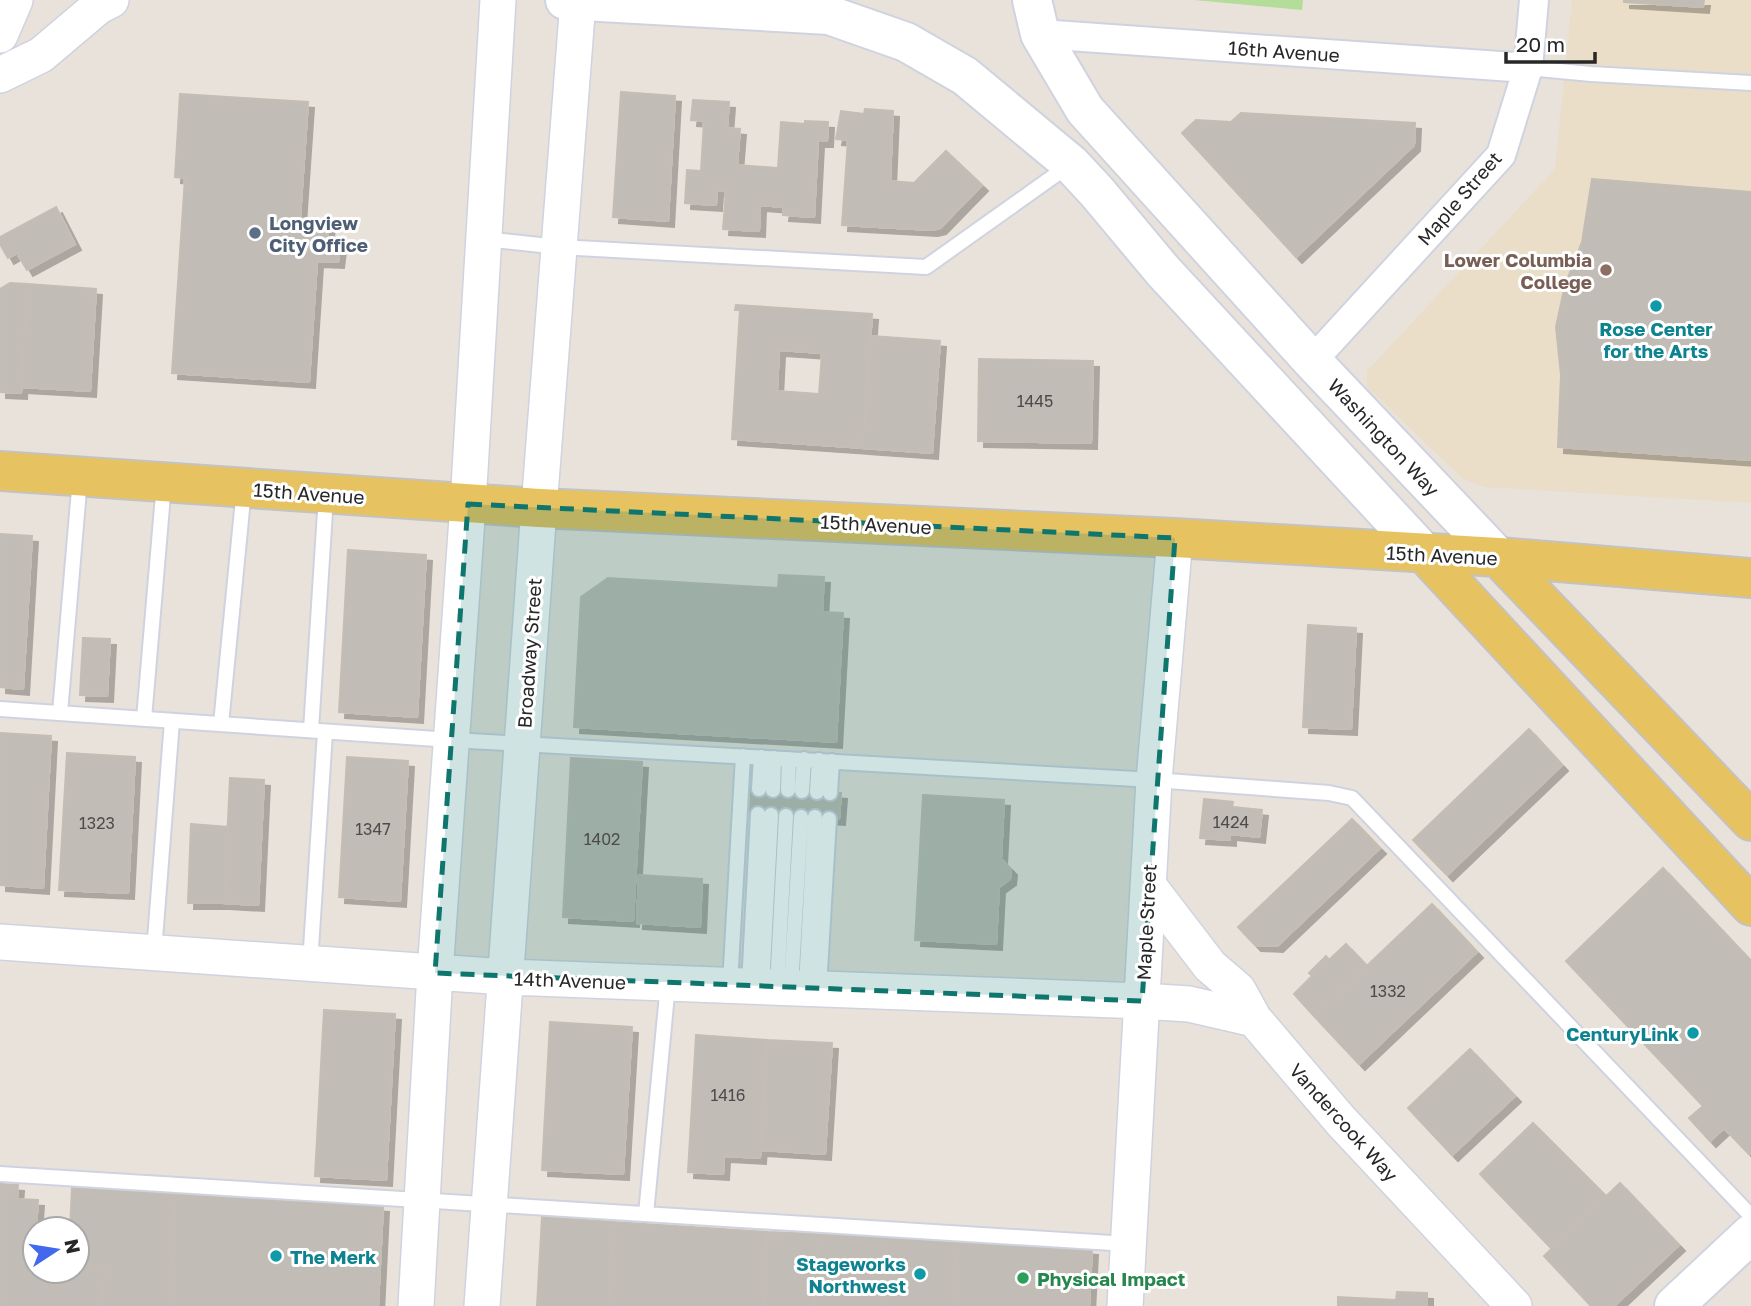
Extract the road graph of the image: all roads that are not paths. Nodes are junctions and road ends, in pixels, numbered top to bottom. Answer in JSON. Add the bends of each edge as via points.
{"nodes":[{"id":1,"x":15,"y":0,"type":"edge"},
{"id":2,"x":111,"y":0,"type":"edge"},
{"id":3,"x":498,"y":0,"type":"edge"},
{"id":4,"x":565,"y":0,"type":"edge"},
{"id":5,"x":873,"y":0,"type":"edge"},
{"id":6,"x":1534,"y":0,"type":"edge"},
{"id":7,"x":578,"y":1,"type":"edge"},
{"id":8,"x":829,"y":15,"type":"junction"},
{"id":9,"x":1036,"y":17,"type":"edge"},
{"id":10,"x":0,"y":35,"type":"edge"},
{"id":11,"x":1528,"y":68,"type":"junction"},
{"id":12,"x":0,"y":75,"type":"edge"},
{"id":13,"x":1751,"y":83,"type":"edge"},
{"id":14,"x":1071,"y":164,"type":"junction"},
{"id":15,"x":484,"y":239,"type":"junction"},
{"id":16,"x":559,"y":247,"type":"junction"},
{"id":17,"x":1312,"y":361,"type":"junction"},
{"id":18,"x":0,"y":471,"type":"edge"},
{"id":19,"x":80,"y":477,"type":"junction"},
{"id":20,"x":164,"y":483,"type":"junction"},
{"id":21,"x":244,"y":488,"type":"junction"},
{"id":22,"x":326,"y":494,"type":"junction"},
{"id":23,"x":468,"y":504,"type":"junction"},
{"id":24,"x":539,"y":508,"type":"junction"},
{"id":25,"x":1175,"y":538,"type":"junction"},
{"id":26,"x":1424,"y":554,"type":"junction"},
{"id":27,"x":1498,"y":558,"type":"junction"},
{"id":28,"x":1751,"y":578,"type":"edge"},
{"id":29,"x":0,"y":709,"type":"edge"},
{"id":30,"x":60,"y":713,"type":"junction"},
{"id":31,"x":144,"y":719,"type":"junction"},
{"id":32,"x":172,"y":721,"type":"junction"},
{"id":33,"x":222,"y":724,"type":"junction"},
{"id":34,"x":318,"y":731,"type":"junction"},
{"id":35,"x":451,"y":740,"type":"junction"},
{"id":36,"x":523,"y":743,"type":"junction"},
{"id":37,"x":743,"y":756,"type":"junction"},
{"id":38,"x":796,"y":759,"type":"junction"},
{"id":39,"x":1154,"y":780,"type":"junction"},
{"id":40,"x":795,"y":791,"type":"junction"},
{"id":41,"x":793,"y":816,"type":"junction"},
{"id":42,"x":1751,"y":821,"type":"edge"},
{"id":43,"x":1148,"y":885,"type":"junction"},
{"id":44,"x":1751,"y":906,"type":"edge"},
{"id":45,"x":0,"y":942,"type":"edge"},
{"id":46,"x":154,"y":953,"type":"junction"},
{"id":47,"x":310,"y":964,"type":"junction"},
{"id":48,"x":435,"y":973,"type":"junction"},
{"id":49,"x":506,"y":977,"type":"junction"},
{"id":50,"x":668,"y":984,"type":"junction"},
{"id":51,"x":776,"y":988,"type":"junction"},
{"id":52,"x":1142,"y":1001,"type":"junction"},
{"id":53,"x":1254,"y":1019,"type":"junction"},
{"id":54,"x":0,"y":1174,"type":"edge"},
{"id":55,"x":421,"y":1201,"type":"junction"},
{"id":56,"x":489,"y":1205,"type":"junction"},
{"id":57,"x":646,"y":1214,"type":"junction"},
{"id":58,"x":1751,"y":1216,"type":"edge"},
{"id":59,"x":1751,"y":1234,"type":"edge"},
{"id":60,"x":1128,"y":1244,"type":"junction"},
{"id":61,"x":416,"y":1306,"type":"edge"},
{"id":62,"x":482,"y":1306,"type":"edge"},
{"id":63,"x":1125,"y":1306,"type":"edge"},
{"id":64,"x":1514,"y":1306,"type":"edge"},
{"id":65,"x":1674,"y":1306,"type":"edge"}],
"edges":[{"from":1,"to":10,"type":"street"},
{"from":2,"to":12,"type":"street","via":[[41,55]]},
{"from":3,"to":15,"type":"street"},
{"from":4,"to":7,"type":"main road"},
{"from":5,"to":8,"type":"main road"},
{"from":6,"to":11,"type":"street","name":"Maple Street"},
{"from":7,"to":8,"type":"main road"},
{"from":7,"to":16,"type":"street","name":"Broadway Street"},
{"from":8,"to":14,"type":"main road","via":[[906,42],[965,76]]},
{"from":9,"to":11,"type":"street","name":"16th Avenue"},
{"from":9,"to":17,"type":"main road","name":"Washington Way","via":[[1085,110]]},
{"from":11,"to":13,"type":"lane"},
{"from":11,"to":17,"type":"street","name":"Maple Street","via":[[1501,155]]},
{"from":14,"to":16,"type":"lane","via":[[926,267]]},
{"from":14,"to":26,"type":"main road","via":[[1163,271]]},
{"from":15,"to":16,"type":"lane"},
{"from":15,"to":23,"type":"street"},
{"from":16,"to":24,"type":"street","name":"Broadway Street"},
{"from":17,"to":27,"type":"main road","name":"Washington Way"},
{"from":18,"to":19,"type":"main road","name":"15th Avenue"},
{"from":19,"to":20,"type":"main road","name":"15th Avenue"},
{"from":19,"to":30,"type":"lane"},
{"from":20,"to":21,"type":"main road","name":"15th Avenue"},
{"from":20,"to":31,"type":"lane"},
{"from":21,"to":22,"type":"main road","name":"15th Avenue"},
{"from":21,"to":33,"type":"lane"},
{"from":22,"to":23,"type":"main road","name":"15th Avenue"},
{"from":22,"to":34,"type":"lane"},
{"from":23,"to":24,"type":"main road","name":"15th Avenue"},
{"from":23,"to":35,"type":"street"},
{"from":24,"to":25,"type":"main road","name":"15th Avenue"},
{"from":24,"to":36,"type":"street","name":"Broadway Street"},
{"from":25,"to":26,"type":"main road","name":"15th Avenue"},
{"from":25,"to":39,"type":"street","name":"Maple Street"},
{"from":26,"to":27,"type":"main road","name":"15th Avenue"},
{"from":26,"to":44,"type":"main road"},
{"from":27,"to":28,"type":"main road","name":"15th Avenue"},
{"from":27,"to":42,"type":"main road","name":"Washington Way"},
{"from":29,"to":30,"type":"lane"},
{"from":30,"to":31,"type":"lane"},
{"from":31,"to":32,"type":"lane"},
{"from":32,"to":33,"type":"lane"},
{"from":32,"to":46,"type":"lane"},
{"from":33,"to":34,"type":"lane"},
{"from":34,"to":35,"type":"lane"},
{"from":34,"to":47,"type":"lane"},
{"from":35,"to":36,"type":"lane"},
{"from":35,"to":48,"type":"street"},
{"from":36,"to":37,"type":"lane"},
{"from":36,"to":49,"type":"street","name":"Broadway Street"},
{"from":37,"to":38,"type":"lane"},
{"from":37,"to":51,"type":"lane"},
{"from":38,"to":39,"type":"lane"},
{"from":38,"to":40,"type":"lane"},
{"from":38,"to":40,"type":"lane"},
{"from":38,"to":40,"type":"lane"},
{"from":39,"to":43,"type":"street","name":"Maple Street"},
{"from":39,"to":58,"type":"lane","via":[[1352,798]]},
{"from":41,"to":51,"type":"lane"},
{"from":41,"to":51,"type":"lane"},
{"from":41,"to":51,"type":"lane"},
{"from":43,"to":52,"type":"street","name":"Maple Street"},
{"from":43,"to":53,"type":"street","name":"Vandercook Way","via":[[1210,966],[1238,990]]},
{"from":45,"to":46,"type":"street","name":"14th Avenue"},
{"from":46,"to":47,"type":"street","name":"14th Avenue"},
{"from":47,"to":48,"type":"street","name":"14th Avenue"},
{"from":48,"to":49,"type":"street","name":"14th Avenue"},
{"from":48,"to":55,"type":"street"},
{"from":49,"to":50,"type":"street","name":"14th Avenue"},
{"from":49,"to":56,"type":"street","name":"Broadway Street"},
{"from":50,"to":51,"type":"street","name":"14th Avenue"},
{"from":50,"to":57,"type":"lane"},
{"from":51,"to":52,"type":"street","name":"14th Avenue"},
{"from":52,"to":53,"type":"street","via":[[1189,1004]]},
{"from":52,"to":60,"type":"street","name":"Maple Street"},
{"from":53,"to":64,"type":"street","name":"Vandercook Way","via":[[1341,1121]]},
{"from":54,"to":55,"type":"lane"},
{"from":55,"to":56,"type":"lane"},
{"from":55,"to":61,"type":"street"},
{"from":56,"to":57,"type":"lane"},
{"from":56,"to":62,"type":"street","name":"Broadway Street"},
{"from":57,"to":60,"type":"lane"},
{"from":59,"to":65,"type":"main road"},
{"from":60,"to":63,"type":"street","name":"Maple Street"}]}
